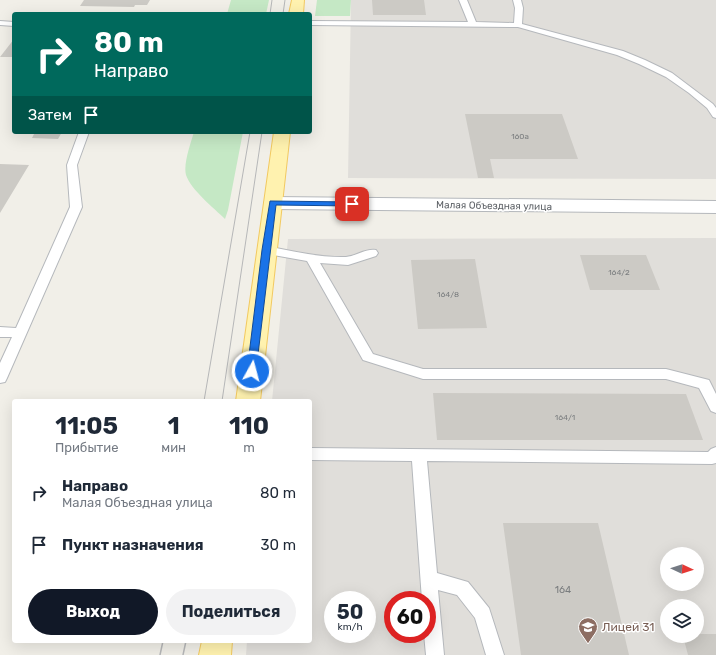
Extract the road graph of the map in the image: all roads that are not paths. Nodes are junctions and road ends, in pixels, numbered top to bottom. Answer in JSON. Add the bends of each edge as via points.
{"nodes":[{"id":1,"x":298,"y":0,"type":"edge"},
{"id":2,"x":463,"y":0,"type":"edge"},
{"id":3,"x":517,"y":0,"type":"edge"},
{"id":4,"x":296,"y":12,"type":"edge"},
{"id":5,"x":0,"y":23,"type":"edge"},
{"id":6,"x":312,"y":23,"type":"edge"},
{"id":7,"x":12,"y":24,"type":"edge"},
{"id":8,"x":473,"y":24,"type":"junction"},
{"id":9,"x":518,"y":25,"type":"junction"},
{"id":10,"x":716,"y":116,"type":"edge"},
{"id":11,"x":83,"y":134,"type":"edge"},
{"id":12,"x":282,"y":134,"type":"edge"},
{"id":13,"x":273,"y":203,"type":"junction"},
{"id":14,"x":716,"y":207,"type":"edge"},
{"id":15,"x":266,"y":250,"type":"junction"},
{"id":16,"x":372,"y":253,"type":"dead end"},
{"id":17,"x":311,"y":258,"type":"junction"},
{"id":18,"x":0,"y":332,"type":"edge"},
{"id":19,"x":19,"y":333,"type":"junction"},
{"id":20,"x":0,"y":378,"type":"edge"},
{"id":21,"x":248,"y":399,"type":"edge"},
{"id":22,"x":716,"y":408,"type":"edge"},
{"id":23,"x":312,"y":454,"type":"edge"},
{"id":24,"x":420,"y":456,"type":"junction"},
{"id":25,"x":715,"y":457,"type":"edge"},
{"id":26,"x":429,"y":579,"type":"junction"},
{"id":27,"x":217,"y":643,"type":"edge"},
{"id":28,"x":215,"y":655,"type":"edge"},
{"id":29,"x":435,"y":655,"type":"edge"},
{"id":30,"x":495,"y":655,"type":"edge"}],
"edges":[{"from":1,"to":4,"type":"main road"},
{"from":2,"to":8,"type":"lane"},
{"from":3,"to":9,"type":"lane"},
{"from":5,"to":7,"type":"lane"},
{"from":6,"to":8,"type":"lane"},
{"from":8,"to":9,"type":"lane"},
{"from":9,"to":10,"type":"lane","via":[[642,62],[669,75],[692,91],[710,106]]},
{"from":11,"to":19,"type":"lane","via":[[72,165],[76,207]]},
{"from":12,"to":13,"type":"main road"},
{"from":13,"to":14,"type":"street","name":"Малая Объездная улица"},
{"from":13,"to":15,"type":"main road"},
{"from":15,"to":17,"type":"lane"},
{"from":15,"to":21,"type":"main road"},
{"from":16,"to":17,"type":"lane","via":[[348,261]]},
{"from":17,"to":22,"type":"lane","via":[[368,357],[424,374],[666,374],[704,384]]},
{"from":18,"to":19,"type":"lane"},
{"from":19,"to":20,"type":"lane"},
{"from":23,"to":24,"type":"lane"},
{"from":24,"to":25,"type":"lane"},
{"from":24,"to":26,"type":"lane"},
{"from":26,"to":29,"type":"lane"},
{"from":26,"to":30,"type":"lane","via":[[462,588],[483,614]]},
{"from":27,"to":28,"type":"main road"}]}
